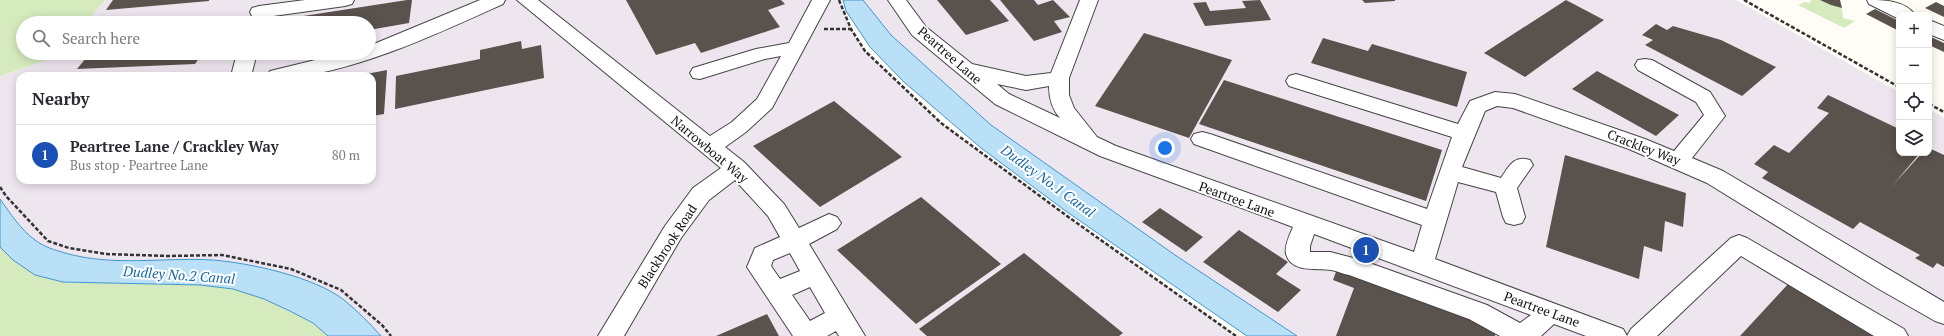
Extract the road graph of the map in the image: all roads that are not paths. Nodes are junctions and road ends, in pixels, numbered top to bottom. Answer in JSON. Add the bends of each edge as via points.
{"nodes":[{"id":1,"x":345,"y":0,"type":"edge"},
{"id":2,"x":496,"y":0,"type":"edge"},
{"id":3,"x":526,"y":0,"type":"edge"},
{"id":4,"x":897,"y":0,"type":"edge"},
{"id":5,"x":1089,"y":0,"type":"edge"},
{"id":6,"x":1876,"y":0,"type":"edge"},
{"id":7,"x":817,"y":2,"type":"edge"},
{"id":8,"x":258,"y":12,"type":"edge"},
{"id":9,"x":1900,"y":12,"type":"edge"},
{"id":10,"x":1932,"y":28,"type":"edge"},
{"id":11,"x":1944,"y":34,"type":"edge"},
{"id":12,"x":796,"y":48,"type":"junction"},
{"id":13,"x":376,"y":50,"type":"edge"},
{"id":14,"x":245,"y":60,"type":"edge"},
{"id":15,"x":341,"y":60,"type":"edge"},
{"id":16,"x":1645,"y":65,"type":"dead end"},
{"id":17,"x":962,"y":67,"type":"junction"},
{"id":18,"x":242,"y":72,"type":"edge"},
{"id":19,"x":293,"y":72,"type":"edge"},
{"id":20,"x":700,"y":73,"type":"dead end"},
{"id":21,"x":1059,"y":78,"type":"junction"},
{"id":22,"x":1296,"y":81,"type":"dead end"},
{"id":23,"x":1464,"y":133,"type":"junction"},
{"id":24,"x":1202,"y":139,"type":"dead end"},
{"id":25,"x":1090,"y":142,"type":"junction"},
{"id":26,"x":710,"y":147,"type":"junction"},
{"id":27,"x":1678,"y":160,"type":"junction"},
{"id":28,"x":1522,"y":165,"type":"dead end"},
{"id":29,"x":736,"y":168,"type":"junction"},
{"id":30,"x":1451,"y":172,"type":"junction"},
{"id":31,"x":1506,"y":187,"type":"junction"},
{"id":32,"x":1514,"y":217,"type":"dead end"},
{"id":33,"x":1435,"y":221,"type":"junction"},
{"id":34,"x":829,"y":223,"type":"dead end"},
{"id":35,"x":1306,"y":223,"type":"junction"},
{"id":36,"x":795,"y":241,"type":"junction"},
{"id":37,"x":1422,"y":264,"type":"junction"},
{"id":38,"x":815,"y":275,"type":"junction"},
{"id":39,"x":776,"y":291,"type":"junction"},
{"id":40,"x":1551,"y":312,"type":"junction"},
{"id":41,"x":1944,"y":314,"type":"edge"},
{"id":42,"x":846,"y":326,"type":"edge"},
{"id":43,"x":1586,"y":331,"type":"edge"},
{"id":44,"x":611,"y":336,"type":"edge"},
{"id":45,"x":1614,"y":336,"type":"edge"},
{"id":46,"x":1640,"y":336,"type":"edge"},
{"id":47,"x":1895,"y":336,"type":"edge"}],
"edges":[{"from":1,"to":8,"type":"street"},
{"from":2,"to":13,"type":"street"},
{"from":3,"to":26,"type":"street","name":"Narrowboat Way"},
{"from":4,"to":17,"type":"street","name":"Peartree Lane","via":[[919,31]]},
{"from":5,"to":21,"type":"street"},
{"from":6,"to":9,"type":"street"},
{"from":7,"to":12,"type":"street"},
{"from":10,"to":11,"type":"street"},
{"from":12,"to":20,"type":"street","via":[[763,53]]},
{"from":12,"to":26,"type":"street","via":[[764,103],[739,127]]},
{"from":14,"to":18,"type":"street"},
{"from":15,"to":19,"type":"street"},
{"from":16,"to":27,"type":"street","via":[[1703,97],[1715,116]]},
{"from":17,"to":21,"type":"street","via":[[1026,83]]},
{"from":17,"to":25,"type":"street","name":"Peartree Lane","via":[[1002,99]]},
{"from":21,"to":25,"type":"street","via":[[1059,95],[1064,110]]},
{"from":22,"to":23,"type":"street"},
{"from":23,"to":27,"type":"street","name":"Crackley Way","via":[[1477,106],[1495,99],[1516,100]]},
{"from":23,"to":30,"type":"street","name":"Crackley Way"},
{"from":24,"to":33,"type":"street"},
{"from":25,"to":35,"type":"street","name":"Peartree Lane","via":[[1158,171]]},
{"from":26,"to":29,"type":"street","name":"Narrowboat Way"},
{"from":27,"to":41,"type":"street","name":"Crackley Way","via":[[1715,177]]},
{"from":28,"to":31,"type":"street"},
{"from":29,"to":36,"type":"street","name":"Narrowboat Way","via":[[776,210]]},
{"from":29,"to":44,"type":"street","name":"Blackbrook Road","via":[[701,194],[673,232]]},
{"from":30,"to":31,"type":"street"},
{"from":30,"to":33,"type":"street","name":"Crackley Way"},
{"from":31,"to":32,"type":"street"},
{"from":33,"to":37,"type":"street","name":"Crackley Way"},
{"from":34,"to":36,"type":"street"},
{"from":35,"to":37,"type":"street","name":"Peartree Lane"},
{"from":35,"to":40,"type":"street","via":[[1298,246],[1298,254],[1302,258],[1353,267],[1478,312],[1518,334],[1524,334],[1534,328]]},
{"from":36,"to":38,"type":"street","name":"Narrowboat Way"},
{"from":36,"to":39,"type":"street","via":[[763,254],[759,266]]},
{"from":37,"to":40,"type":"street","name":"Peartree Lane"},
{"from":38,"to":39,"type":"street"},
{"from":38,"to":42,"type":"street","name":"Narrowboat Way"},
{"from":39,"to":42,"type":"street","via":[[806,335]]},
{"from":40,"to":43,"type":"street","name":"Peartree Lane"},
{"from":43,"to":45,"type":"street","name":"Peartree Lane"},
{"from":46,"to":47,"type":"street","via":[[1739,244]]}]}
